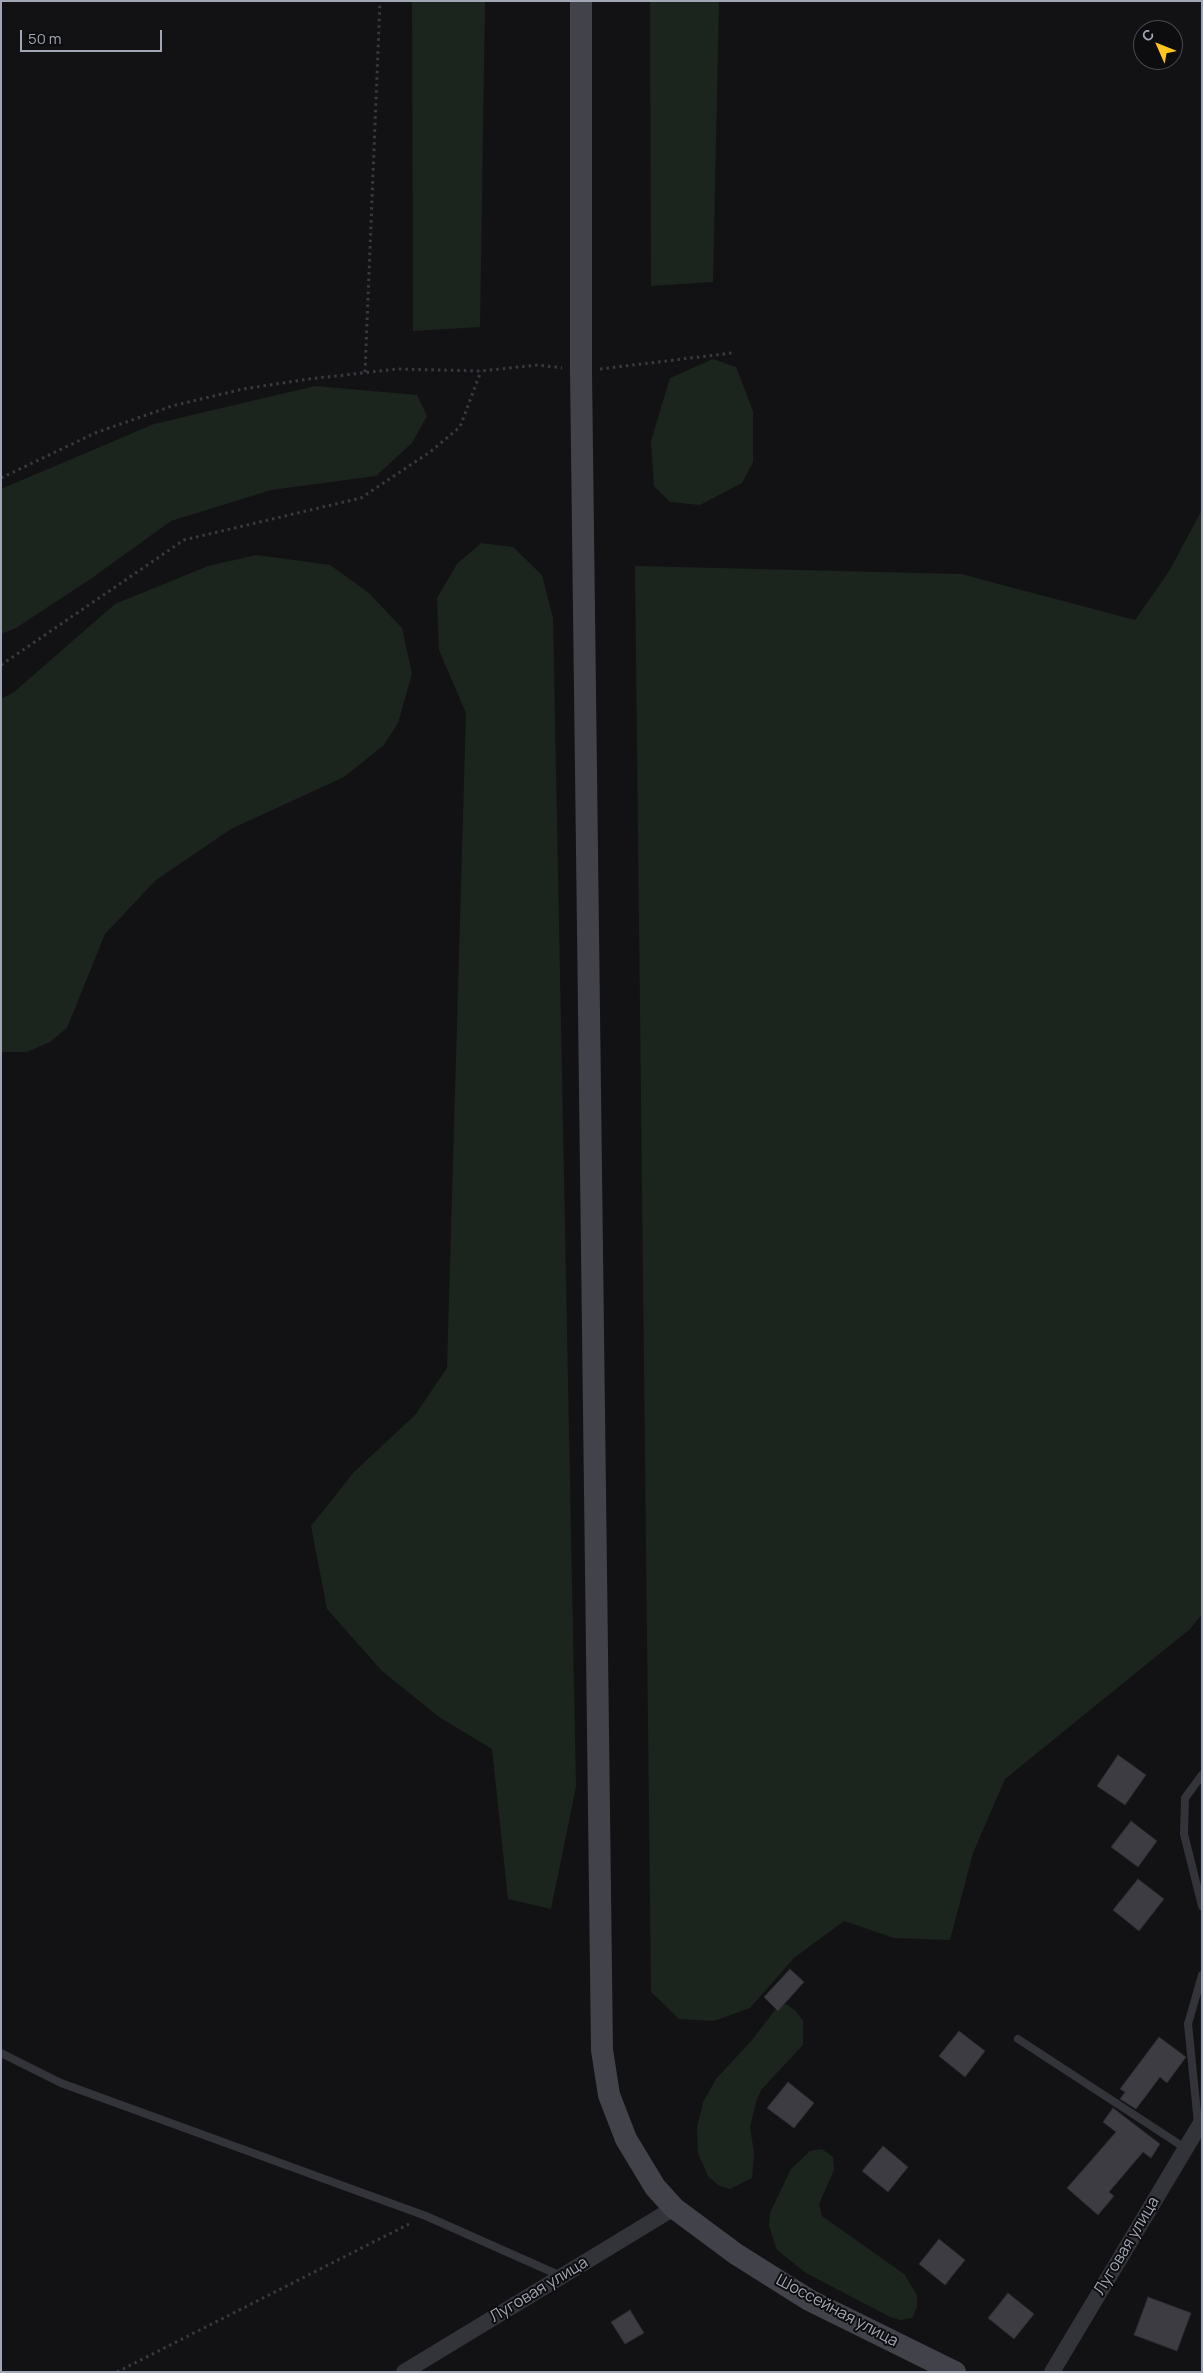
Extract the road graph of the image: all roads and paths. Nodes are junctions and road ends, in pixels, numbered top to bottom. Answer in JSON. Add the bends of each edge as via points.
{"nodes":[{"id":1,"x":380,"y":1,"type":"edge"},
{"id":2,"x":581,"y":1,"type":"edge"},
{"id":3,"x":732,"y":353,"type":"dead end"},
{"id":4,"x":481,"y":371,"type":"junction"},
{"id":5,"x":582,"y":371,"type":"junction"},
{"id":6,"x":365,"y":372,"type":"junction"},
{"id":7,"x":1,"y":478,"type":"edge"},
{"id":8,"x":1,"y":665,"type":"edge"},
{"id":9,"x":1202,"y":1775,"type":"edge"},
{"id":10,"x":1202,"y":1906,"type":"edge"},
{"id":11,"x":1202,"y":1975,"type":"edge"},
{"id":12,"x":1018,"y":2039,"type":"dead end"},
{"id":13,"x":1,"y":2053,"type":"edge"},
{"id":14,"x":1200,"y":2123,"type":"edge"},
{"id":15,"x":1184,"y":2148,"type":"junction"},
{"id":16,"x":674,"y":2208,"type":"junction"},
{"id":17,"x":426,"y":2216,"type":"junction"},
{"id":18,"x":561,"y":2276,"type":"junction"},
{"id":19,"x":117,"y":2372,"type":"edge"},
{"id":20,"x":404,"y":2372,"type":"edge"},
{"id":21,"x":955,"y":2372,"type":"edge"},
{"id":22,"x":1052,"y":2372,"type":"edge"}],
"edges":[{"from":1,"to":6,"type":"path"},
{"from":2,"to":5,"type":"street","name":"Шоссейная улица"},
{"from":3,"to":5,"type":"path"},
{"from":4,"to":5,"type":"path","via":[[538,365]]},
{"from":4,"to":6,"type":"path","via":[[398,369]]},
{"from":4,"to":8,"type":"path","via":[[460,427],[430,452],[361,498],[184,540]]},
{"from":5,"to":16,"type":"street","name":"Шоссейная улица","via":[[602,2050],[609,2095],[626,2140],[654,2187]]},
{"from":6,"to":7,"type":"path","via":[[243,389],[172,406],[95,433]]},
{"from":9,"to":10,"type":"lane","via":[[1185,1798],[1184,1834]]},
{"from":11,"to":14,"type":"lane","via":[[1188,2024]]},
{"from":12,"to":15,"type":"lane"},
{"from":13,"to":17,"type":"lane","via":[[61,2083]]},
{"from":14,"to":15,"type":"street","name":"Луговая улица"},
{"from":15,"to":22,"type":"street","name":"Луговая улица"},
{"from":16,"to":18,"type":"street","name":"Луговая улица"},
{"from":16,"to":21,"type":"street","name":"Шоссейная улица","via":[[736,2254],[809,2300]]},
{"from":17,"to":18,"type":"lane"},
{"from":17,"to":19,"type":"path"},
{"from":18,"to":20,"type":"street","name":"Луговая улица"}]}
